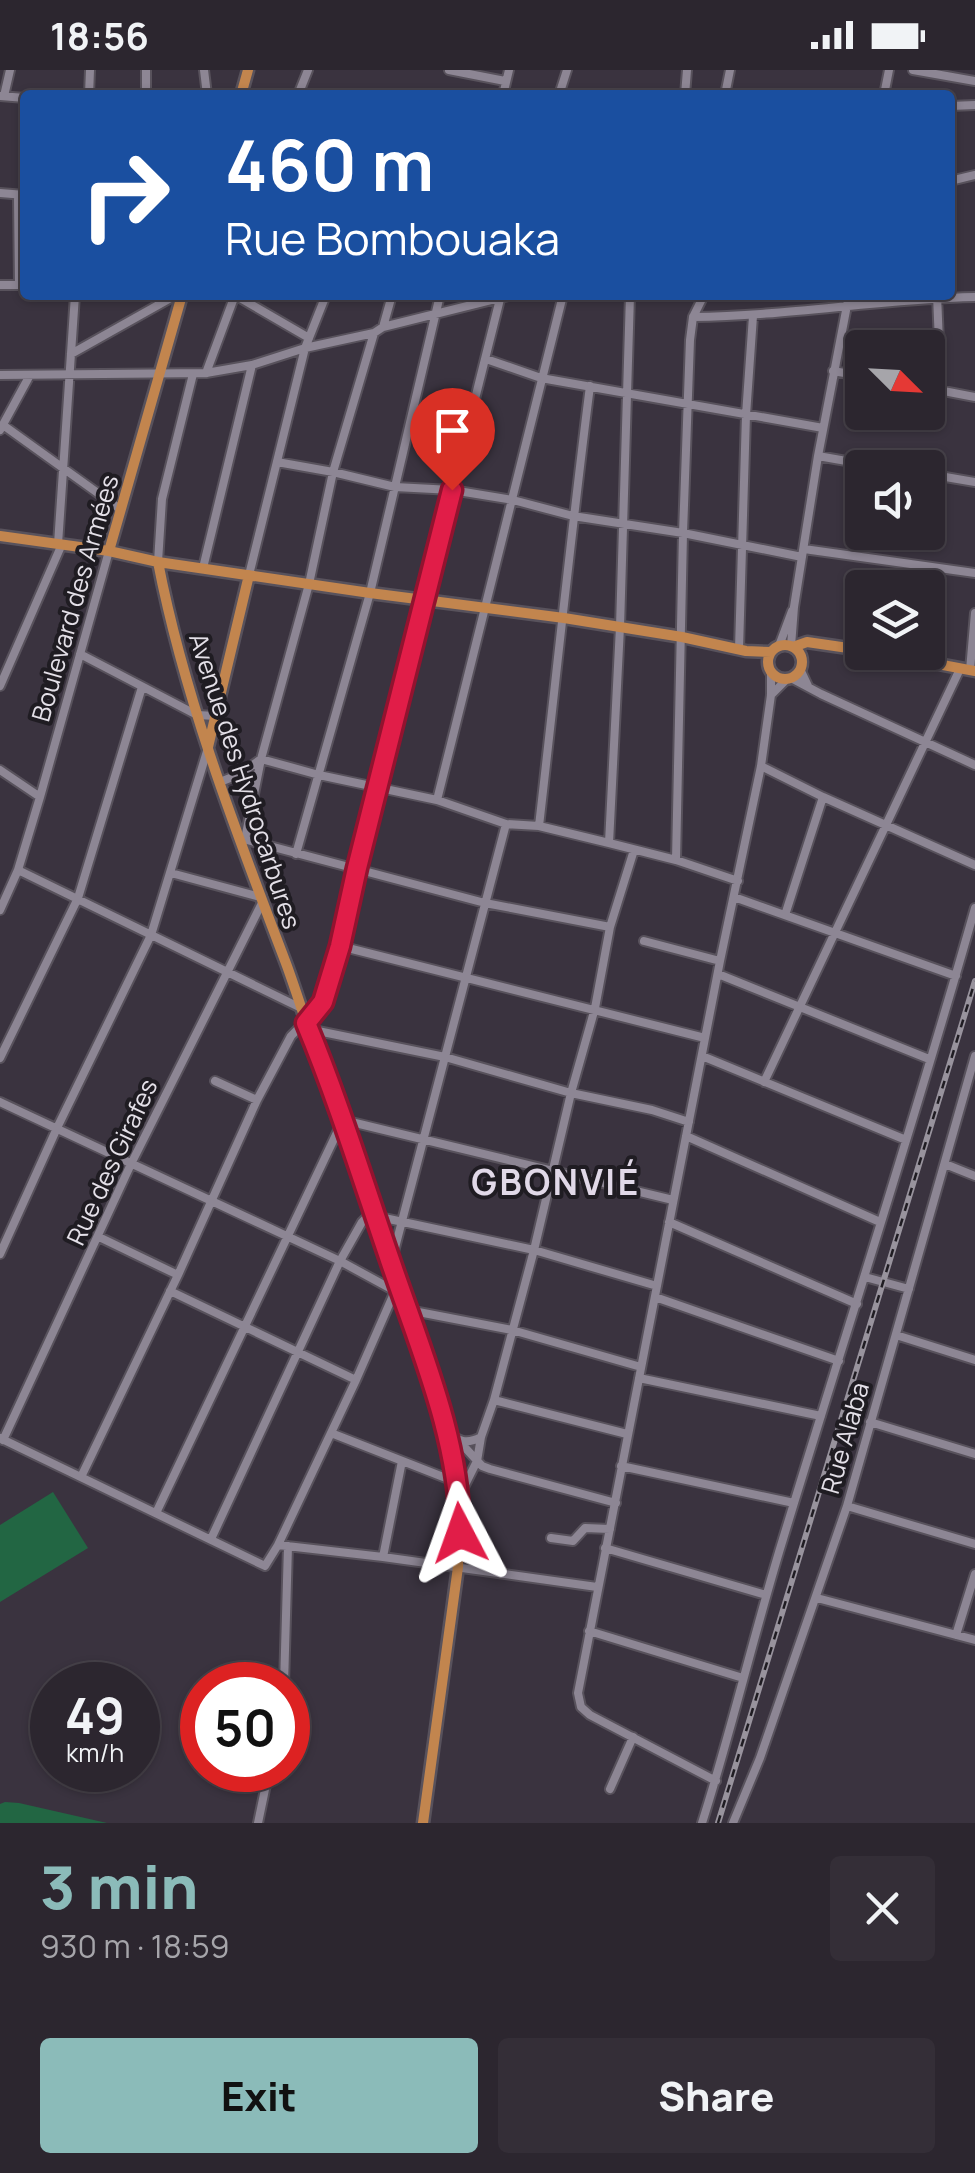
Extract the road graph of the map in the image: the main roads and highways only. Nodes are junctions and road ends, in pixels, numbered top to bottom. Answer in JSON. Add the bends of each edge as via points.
{"nodes":[{"id":1,"x":178,"y":300,"type":"edge"},
{"id":2,"x":0,"y":536,"type":"edge"},
{"id":3,"x":109,"y":551,"type":"junction"},
{"id":4,"x":158,"y":562,"type":"junction"},
{"id":5,"x":249,"y":575,"type":"junction"},
{"id":6,"x":824,"y":644,"type":"junction"},
{"id":7,"x":845,"y":647,"type":"edge"},
{"id":8,"x":784,"y":648,"type":"junction"},
{"id":9,"x":743,"y":650,"type":"junction"},
{"id":10,"x":801,"y":666,"type":"junction"},
{"id":11,"x":769,"y":670,"type":"junction"},
{"id":12,"x":208,"y":748,"type":"junction"},
{"id":13,"x":423,"y":1823,"type":"edge"}],
"edges":[{"from":1,"to":3,"type":"main road","name":"Boulevard des Armées"},
{"from":2,"to":3,"type":"main road"},
{"from":3,"to":4,"type":"main road"},
{"from":4,"to":5,"type":"main road"},
{"from":4,"to":12,"type":"main road","name":"Avenue des Hydrocarbures"},
{"from":5,"to":9,"type":"main road"},
{"from":5,"to":12,"type":"main road"},
{"from":6,"to":7,"type":"main road"},
{"from":6,"to":8,"type":"main road"},
{"from":6,"to":10,"type":"main road"},
{"from":8,"to":9,"type":"main road"},
{"from":8,"to":10,"type":"main road","via":[[800,654]]},
{"from":8,"to":11,"type":"main road"},
{"from":9,"to":11,"type":"main road"},
{"from":10,"to":11,"type":"main road","via":[[789,679]]},
{"from":12,"to":13,"type":"main road","name":"Avenue des Hydrocarbures","via":[[446,1432],[458,1499],[458,1567]]}]}
